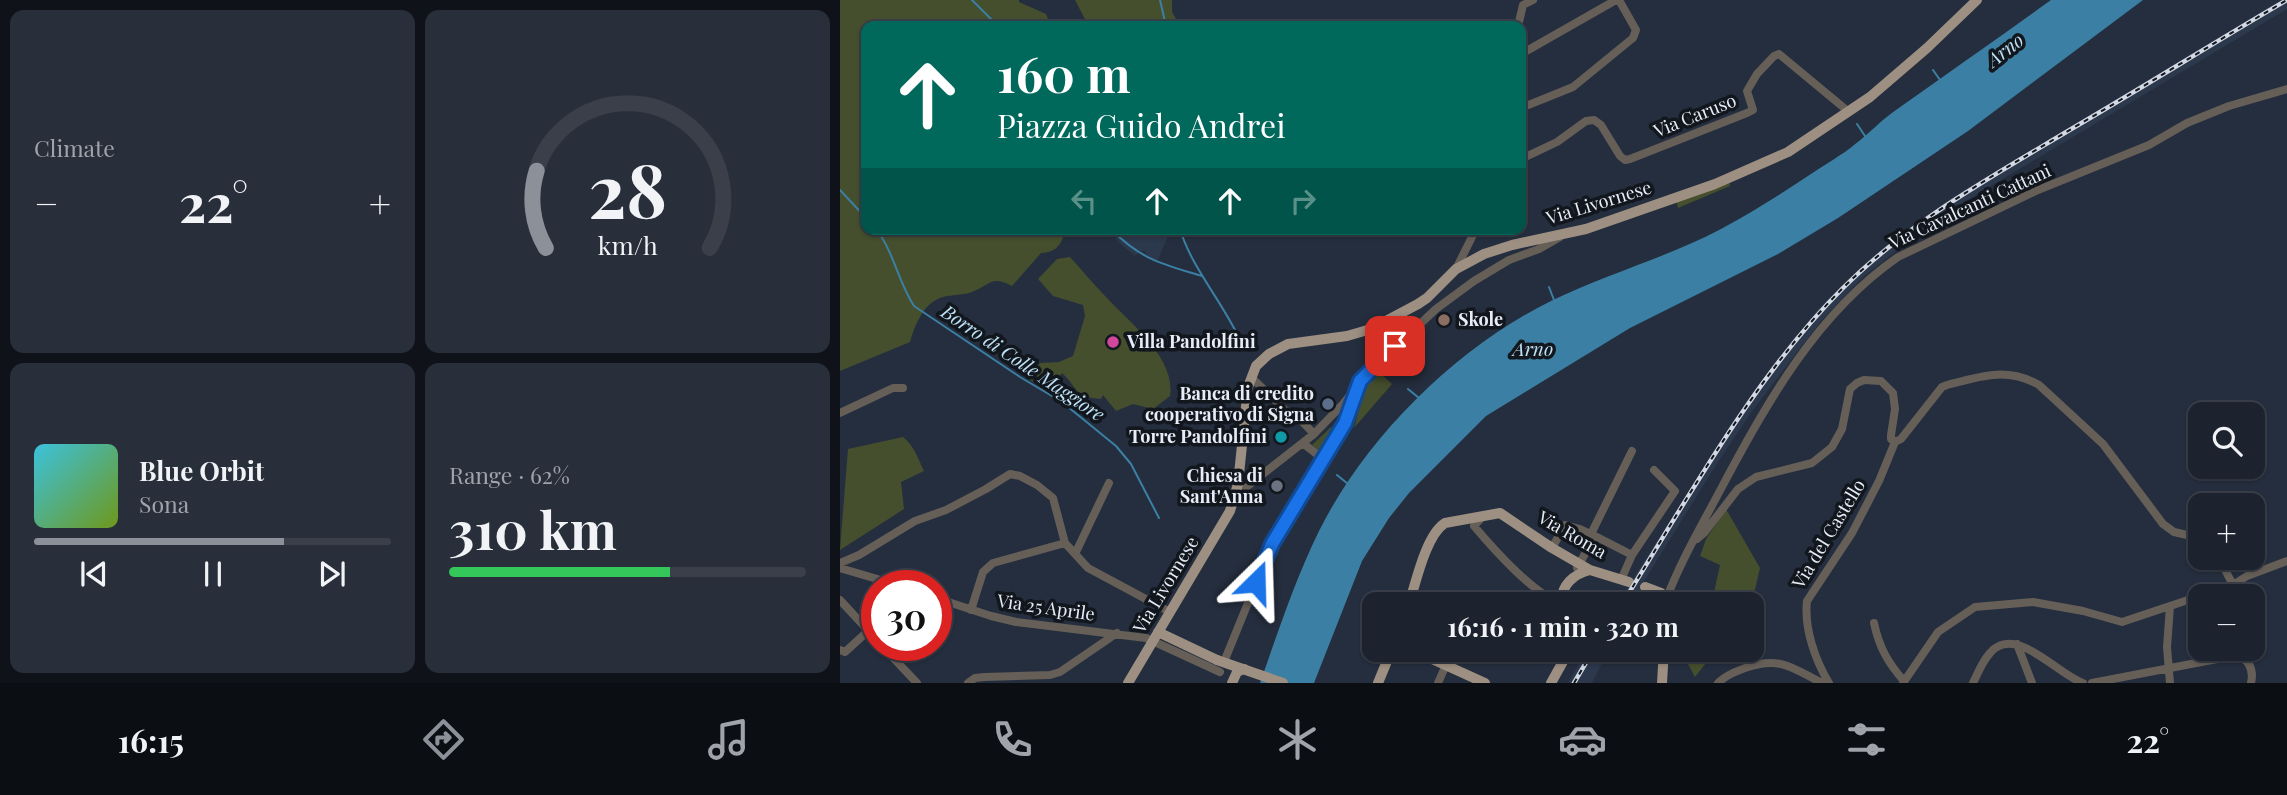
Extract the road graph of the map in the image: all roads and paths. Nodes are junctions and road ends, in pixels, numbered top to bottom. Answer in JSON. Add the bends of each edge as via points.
{"nodes":[{"id":1,"x":1532,"y":0,"type":"edge"},
{"id":2,"x":1617,"y":0,"type":"edge"},
{"id":3,"x":1977,"y":0,"type":"edge"},
{"id":4,"x":1519,"y":21,"type":"edge"},
{"id":5,"x":1526,"y":51,"type":"edge"},
{"id":6,"x":2287,"y":89,"type":"edge"},
{"id":7,"x":1526,"y":106,"type":"edge"},
{"id":8,"x":1849,"y":111,"type":"junction"},
{"id":9,"x":1526,"y":157,"type":"edge"},
{"id":10,"x":1565,"y":234,"type":"junction"},
{"id":11,"x":1473,"y":235,"type":"edge"},
{"id":12,"x":1456,"y":269,"type":"junction"},
{"id":13,"x":1251,"y":377,"type":"junction"},
{"id":14,"x":1360,"y":381,"type":"junction"},
{"id":15,"x":903,"y":388,"type":"dead end"},
{"id":16,"x":840,"y":413,"type":"edge"},
{"id":17,"x":1314,"y":434,"type":"junction"},
{"id":18,"x":1895,"y":442,"type":"junction"},
{"id":19,"x":1304,"y":444,"type":"junction"},
{"id":20,"x":1632,"y":451,"type":"dead end"},
{"id":21,"x":1322,"y":459,"type":"junction"},
{"id":22,"x":1654,"y":470,"type":"dead end"},
{"id":23,"x":1109,"y":483,"type":"dead end"},
{"id":24,"x":1236,"y":495,"type":"junction"},
{"id":25,"x":1483,"y":516,"type":"junction"},
{"id":26,"x":1593,"y":535,"type":"junction"},
{"id":27,"x":2188,"y":535,"type":"edge"},
{"id":28,"x":1694,"y":540,"type":"junction"},
{"id":29,"x":1065,"y":543,"type":"junction"},
{"id":30,"x":1552,"y":548,"type":"junction"},
{"id":31,"x":1075,"y":554,"type":"junction"},
{"id":32,"x":1632,"y":555,"type":"junction"},
{"id":33,"x":2287,"y":561,"type":"edge"},
{"id":34,"x":841,"y":566,"type":"edge"},
{"id":35,"x":1585,"y":567,"type":"junction"},
{"id":36,"x":861,"y":573,"type":"edge"},
{"id":37,"x":1625,"y":581,"type":"joint"},
{"id":38,"x":2234,"y":584,"type":"edge"},
{"id":39,"x":1644,"y":587,"type":"dead end"},
{"id":40,"x":1413,"y":592,"type":"edge"},
{"id":41,"x":1542,"y":592,"type":"edge"},
{"id":42,"x":1564,"y":592,"type":"edge"},
{"id":43,"x":1659,"y":592,"type":"edge"},
{"id":44,"x":1671,"y":592,"type":"edge"},
{"id":45,"x":840,"y":600,"type":"edge"},
{"id":46,"x":2188,"y":600,"type":"edge"},
{"id":47,"x":952,"y":603,"type":"edge"},
{"id":48,"x":2170,"y":606,"type":"junction"},
{"id":49,"x":971,"y":610,"type":"junction"},
{"id":50,"x":1170,"y":612,"type":"junction"},
{"id":51,"x":861,"y":623,"type":"edge"},
{"id":52,"x":1874,"y":623,"type":"dead end"},
{"id":53,"x":1158,"y":632,"type":"junction"},
{"id":54,"x":1117,"y":633,"type":"junction"},
{"id":55,"x":861,"y":637,"type":"edge"},
{"id":56,"x":2017,"y":645,"type":"junction"},
{"id":57,"x":840,"y":650,"type":"edge"},
{"id":58,"x":896,"y":661,"type":"edge"},
{"id":59,"x":1387,"y":662,"type":"edge"},
{"id":60,"x":1391,"y":662,"type":"edge"},
{"id":61,"x":1439,"y":662,"type":"edge"},
{"id":62,"x":1447,"y":662,"type":"edge"},
{"id":63,"x":1563,"y":662,"type":"edge"},
{"id":64,"x":1663,"y":662,"type":"edge"},
{"id":65,"x":1221,"y":664,"type":"junction"},
{"id":66,"x":1446,"y":665,"type":"junction"},
{"id":67,"x":2167,"y":667,"type":"junction"},
{"id":68,"x":1244,"y":669,"type":"junction"},
{"id":69,"x":1903,"y":682,"type":"edge"},
{"id":70,"x":917,"y":683,"type":"edge"},
{"id":71,"x":968,"y":683,"type":"edge"},
{"id":72,"x":1128,"y":683,"type":"edge"},
{"id":73,"x":1216,"y":683,"type":"edge"},
{"id":74,"x":1232,"y":683,"type":"edge"},
{"id":75,"x":1283,"y":683,"type":"edge"},
{"id":76,"x":1378,"y":683,"type":"edge"},
{"id":77,"x":1384,"y":683,"type":"edge"},
{"id":78,"x":1438,"y":683,"type":"edge"},
{"id":79,"x":1485,"y":683,"type":"edge"},
{"id":80,"x":1551,"y":683,"type":"edge"},
{"id":81,"x":1662,"y":683,"type":"edge"},
{"id":82,"x":1718,"y":683,"type":"edge"},
{"id":83,"x":1822,"y":683,"type":"edge"},
{"id":84,"x":1829,"y":683,"type":"edge"},
{"id":85,"x":1973,"y":683,"type":"edge"},
{"id":86,"x":2032,"y":683,"type":"edge"},
{"id":87,"x":2084,"y":683,"type":"edge"},
{"id":88,"x":2092,"y":683,"type":"edge"},
{"id":89,"x":2170,"y":683,"type":"edge"},
{"id":90,"x":2251,"y":683,"type":"edge"}],
"edges":[{"from":1,"to":4,"type":"street","via":[[1523,5]]},
{"from":2,"to":5,"type":"street"},
{"from":2,"to":7,"type":"street","via":[[1636,30],[1633,38],[1573,87]]},
{"from":3,"to":8,"type":"main road","name":"Via Livornese","via":[[1927,48]]},
{"from":6,"to":28,"type":"street","name":"Via Cavalcanti Cattani","via":[[2187,123],[2129,155],[2038,190],[1878,270],[1793,366],[1762,412]]},
{"from":8,"to":9,"type":"street","name":"Via Caruso","via":[[1779,54],[1749,85],[1752,110],[1748,113],[1625,160],[1601,125],[1587,121]]},
{"from":8,"to":10,"type":"main road","name":"Via Livornese","via":[[1788,152],[1754,168]]},
{"from":10,"to":12,"type":"main road","name":"Via Livornese","via":[[1512,245]]},
{"from":10,"to":14,"type":"street","via":[[1474,281],[1424,319]]},
{"from":11,"to":12,"type":"street"},
{"from":12,"to":13,"type":"main road","name":"Via Livornese","via":[[1427,298],[1390,320],[1346,336],[1281,347],[1263,359]]},
{"from":13,"to":17,"type":"street"},
{"from":13,"to":24,"type":"main road","name":"Via Livornese"},
{"from":14,"to":17,"type":"street"},
{"from":14,"to":21,"type":"street","via":[[1345,423]]},
{"from":15,"to":16,"type":"street"},
{"from":17,"to":19,"type":"street"},
{"from":18,"to":27,"type":"street","via":[[1947,384],[1996,374],[2028,378],[2102,444],[2163,524]]},
{"from":18,"to":28,"type":"street","name":"Via del Castello","via":[[1891,439],[1893,393],[1881,381],[1857,383],[1850,389],[1842,429],[1832,446],[1812,463],[1756,477],[1738,489]]},
{"from":18,"to":84,"type":"street","name":"Via del Castello","via":[[1852,533],[1807,601],[1809,632]]},
{"from":19,"to":21,"type":"street"},
{"from":19,"to":24,"type":"street"},
{"from":20,"to":26,"type":"street"},
{"from":21,"to":65,"type":"street","via":[[1272,544]]},
{"from":22,"to":32,"type":"street","via":[[1675,491]]},
{"from":23,"to":31,"type":"street"},
{"from":24,"to":50,"type":"main road","name":"Via Livornese"},
{"from":25,"to":30,"type":"main road","name":"Via Roma","via":[[1500,513]]},
{"from":25,"to":40,"type":"main road","via":[[1438,527]]},
{"from":25,"to":41,"type":"street","via":[[1474,526],[1500,557]]},
{"from":26,"to":30,"type":"street","via":[[1564,525]]},
{"from":26,"to":32,"type":"street"},
{"from":26,"to":35,"type":"street"},
{"from":28,"to":44,"type":"street","name":"Via Cavalcanti Cattani"},
{"from":29,"to":31,"type":"street"},
{"from":29,"to":34,"type":"street","via":[[1053,498],[1037,485],[1010,474],[956,505],[915,521]]},
{"from":29,"to":49,"type":"street","via":[[993,563],[983,572]]},
{"from":30,"to":35,"type":"main road","name":"Via Roma"},
{"from":31,"to":50,"type":"street","via":[[1088,568]]},
{"from":32,"to":37,"type":"street"},
{"from":33,"to":38,"type":"street"},
{"from":34,"to":36,"type":"street"},
{"from":35,"to":37,"type":"main road","name":"Via Roma"},
{"from":35,"to":42,"type":"main road"},
{"from":39,"to":43,"type":"main road"},
{"from":45,"to":51,"type":"street"},
{"from":46,"to":48,"type":"street"},
{"from":47,"to":49,"type":"street","name":"Via 25 Aprile"},
{"from":48,"to":67,"type":"street"},
{"from":48,"to":69,"type":"street","via":[[2117,622],[2033,602],[1975,607],[1938,632]]},
{"from":49,"to":54,"type":"street","name":"Via 25 Aprile","via":[[1016,622]]},
{"from":50,"to":53,"type":"main road","name":"Via Livornese"},
{"from":52,"to":69,"type":"street","via":[[1878,643]]},
{"from":53,"to":54,"type":"street","name":"Via 25 Aprile","via":[[1146,638]]},
{"from":53,"to":65,"type":"street","name":"Via 25 Aprile"},
{"from":53,"to":65,"type":"main road"},
{"from":53,"to":72,"type":"main road","name":"Via Livornese"},
{"from":54,"to":71,"type":"street","via":[[1060,672],[975,678]]},
{"from":55,"to":57,"type":"street","via":[[845,652]]},
{"from":56,"to":85,"type":"street","via":[[2005,644],[1990,652]]},
{"from":56,"to":86,"type":"street"},
{"from":56,"to":87,"type":"street"},
{"from":58,"to":70,"type":"street"},
{"from":59,"to":76,"type":"main road"},
{"from":60,"to":77,"type":"street"},
{"from":61,"to":66,"type":"main road"},
{"from":62,"to":66,"type":"street"},
{"from":63,"to":80,"type":"main road"},
{"from":64,"to":81,"type":"main road"},
{"from":65,"to":68,"type":"main road","bridge":true},
{"from":65,"to":73,"type":"street"},
{"from":66,"to":78,"type":"street"},
{"from":66,"to":79,"type":"main road"},
{"from":67,"to":88,"type":"street"},
{"from":67,"to":89,"type":"street"},
{"from":67,"to":90,"type":"street","via":[[2238,655],[2251,667]]},
{"from":68,"to":74,"type":"main road"},
{"from":68,"to":75,"type":"main road","bridge":true},
{"from":82,"to":83,"type":"street","via":[[1742,669],[1773,661]]}]}
